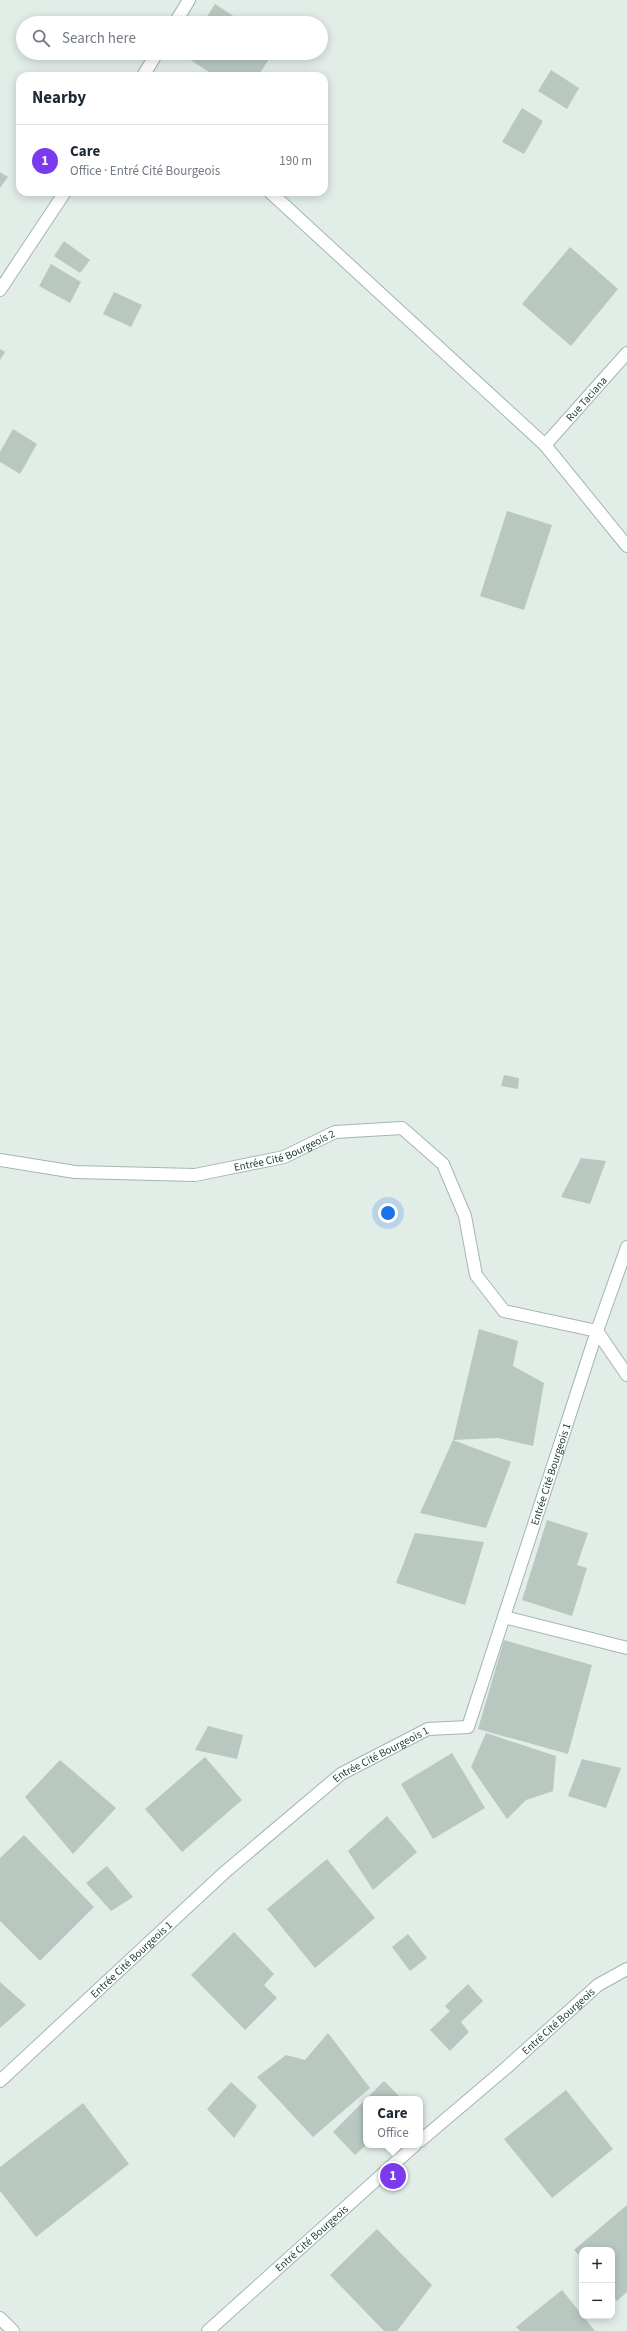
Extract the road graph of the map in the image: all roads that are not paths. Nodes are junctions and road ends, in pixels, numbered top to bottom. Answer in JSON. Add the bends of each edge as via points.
{"nodes":[{"id":1,"x":189,"y":0,"type":"edge"},
{"id":2,"x":179,"y":16,"type":"edge"},
{"id":3,"x":153,"y":60,"type":"edge"},
{"id":4,"x":145,"y":72,"type":"edge"},
{"id":5,"x":62,"y":196,"type":"edge"},
{"id":6,"x":274,"y":196,"type":"edge"},
{"id":7,"x":0,"y":290,"type":"edge"},
{"id":8,"x":627,"y":352,"type":"edge"},
{"id":9,"x":545,"y":445,"type":"junction"},
{"id":10,"x":627,"y":546,"type":"edge"},
{"id":11,"x":0,"y":1160,"type":"edge"},
{"id":12,"x":627,"y":1247,"type":"edge"},
{"id":13,"x":597,"y":1331,"type":"junction"},
{"id":14,"x":627,"y":1375,"type":"edge"},
{"id":15,"x":504,"y":1617,"type":"junction"},
{"id":16,"x":627,"y":1648,"type":"edge"},
{"id":17,"x":627,"y":1969,"type":"edge"},
{"id":18,"x":0,"y":2081,"type":"edge"},
{"id":19,"x":423,"y":2138,"type":"edge"},
{"id":20,"x":412,"y":2148,"type":"edge"},
{"id":21,"x":0,"y":2318,"type":"edge"},
{"id":22,"x":13,"y":2331,"type":"edge"},
{"id":23,"x":208,"y":2331,"type":"edge"}],
"edges":[{"from":1,"to":2,"type":"street"},
{"from":3,"to":4,"type":"street"},
{"from":5,"to":7,"type":"street"},
{"from":6,"to":9,"type":"street"},
{"from":8,"to":9,"type":"street","name":"Rue Taciana"},
{"from":9,"to":10,"type":"street"},
{"from":11,"to":13,"type":"street","name":"Entrée Cité Bourgeois 2","via":[[75,1172],[195,1175],[284,1157],[336,1132],[402,1128],[443,1164],[465,1216],[476,1275],[504,1311]]},
{"from":12,"to":13,"type":"street","name":"Entrée Cité Bourgeois 1"},
{"from":13,"to":14,"type":"street"},
{"from":13,"to":15,"type":"street","name":"Entrée Cité Bourgeois 1"},
{"from":15,"to":16,"type":"street"},
{"from":15,"to":18,"type":"street","name":"Entrée Cité Bourgeois 1","via":[[468,1727],[428,1729],[341,1774],[225,1872]]},
{"from":17,"to":19,"type":"street","name":"Entré Cité Bourgeois","via":[[598,1985]]},
{"from":20,"to":23,"type":"street","name":"Entré Cité Bourgeois"},
{"from":21,"to":22,"type":"street"}]}
